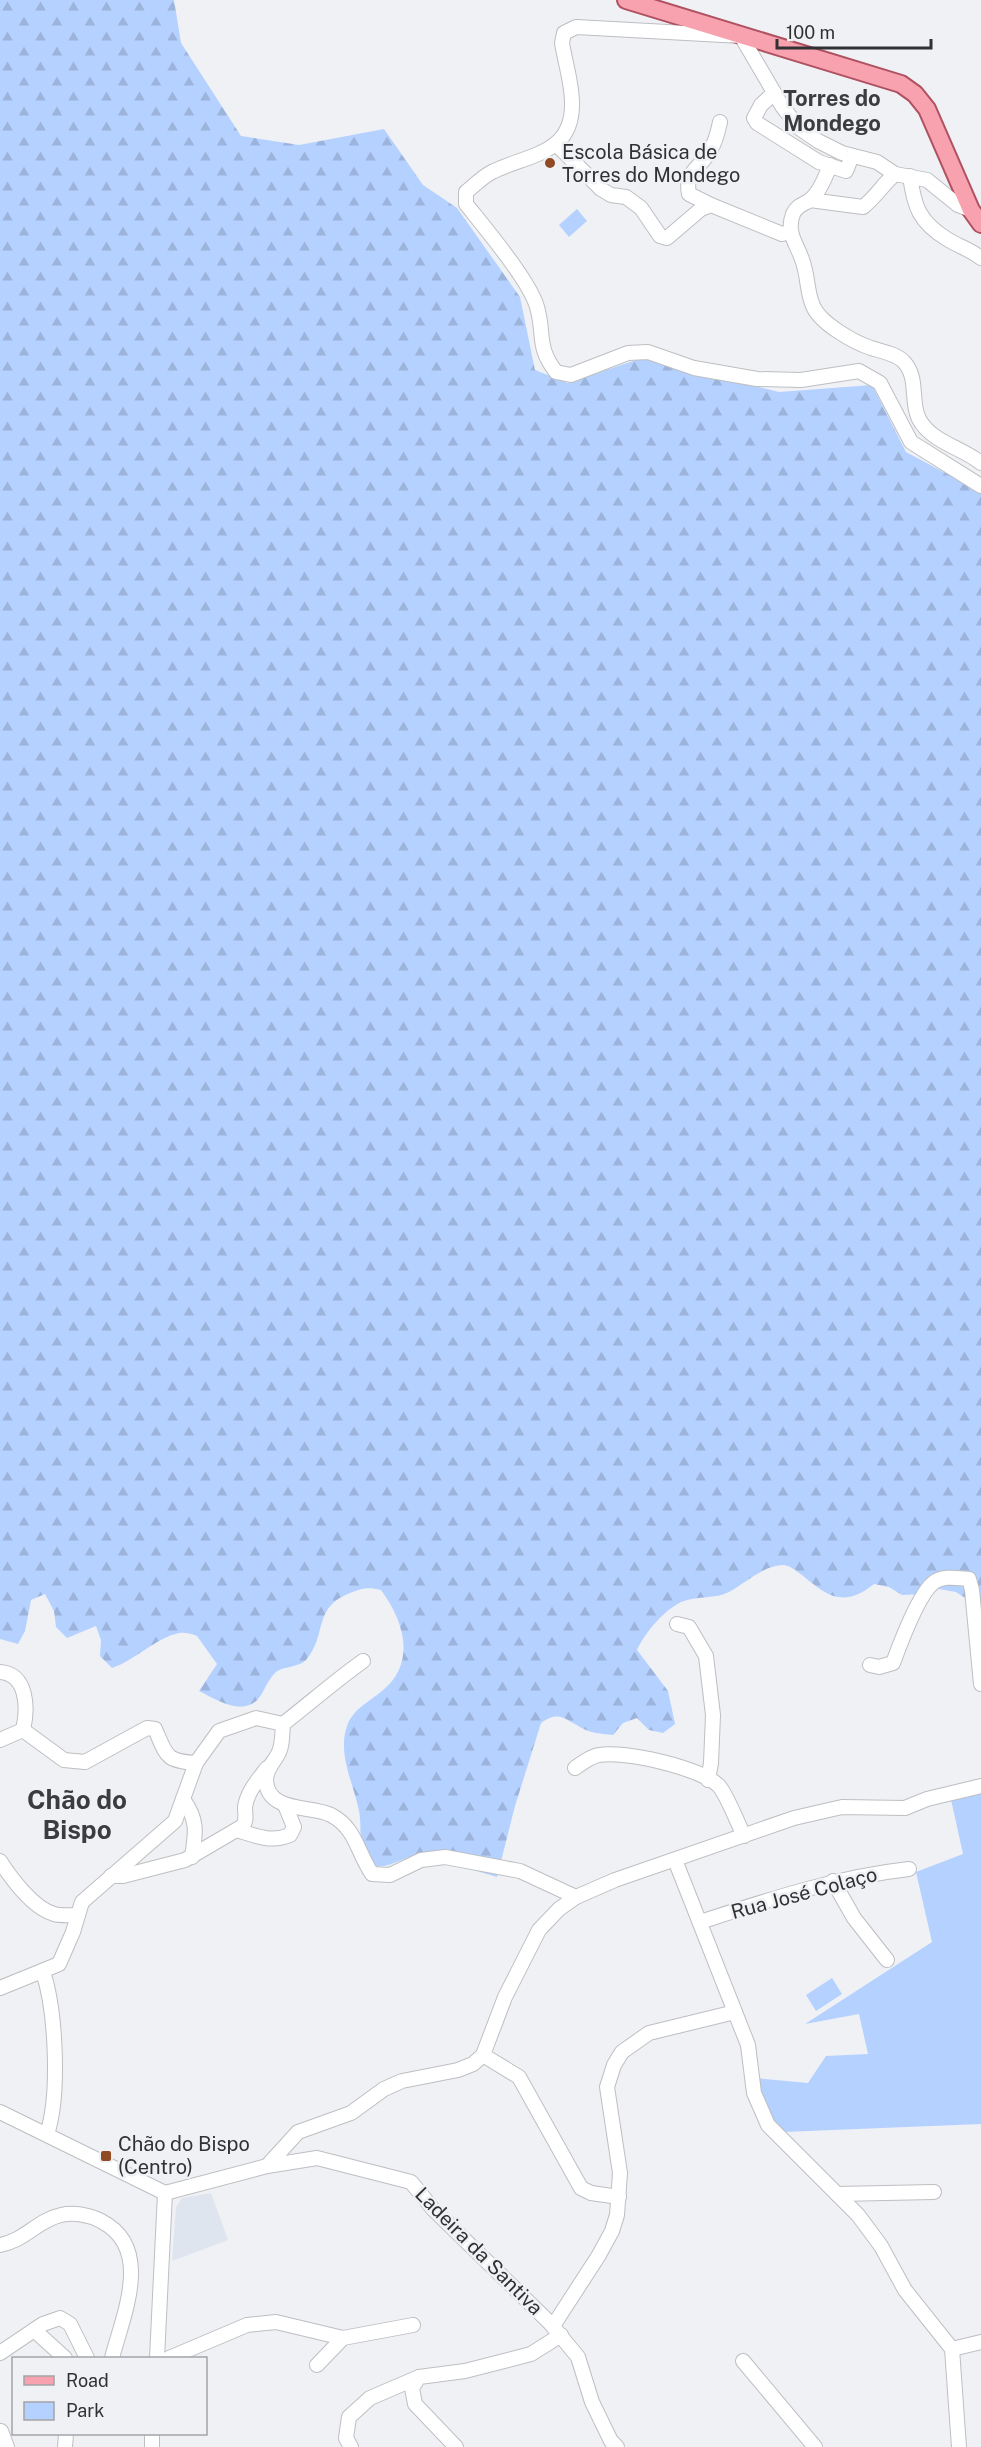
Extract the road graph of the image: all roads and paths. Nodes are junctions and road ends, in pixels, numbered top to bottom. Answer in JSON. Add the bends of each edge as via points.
{"nodes":[{"id":1,"x":626,"y":0,"type":"edge"},
{"id":2,"x":741,"y":36,"type":"junction"},
{"id":3,"x":774,"y":93,"type":"junction"},
{"id":4,"x":720,"y":122,"type":"dead end"},
{"id":5,"x":557,"y":145,"type":"junction"},
{"id":6,"x":852,"y":156,"type":"junction"},
{"id":7,"x":830,"y":165,"type":"junction"},
{"id":8,"x":895,"y":174,"type":"junction"},
{"id":9,"x":910,"y":176,"type":"junction"},
{"id":10,"x":810,"y":200,"type":"junction"},
{"id":11,"x":711,"y":206,"type":"junction"},
{"id":12,"x":976,"y":217,"type":"edge"},
{"id":13,"x":790,"y":232,"type":"junction"},
{"id":14,"x":981,"y":258,"type":"edge"},
{"id":15,"x":981,"y":463,"type":"edge"},
{"id":16,"x":981,"y":486,"type":"edge"},
{"id":17,"x":677,"y":1624,"type":"dead end"},
{"id":18,"x":363,"y":1661,"type":"dead end"},
{"id":19,"x":870,"y":1665,"type":"dead end"},
{"id":20,"x":0,"y":1672,"type":"edge"},
{"id":21,"x":981,"y":1684,"type":"edge"},
{"id":22,"x":283,"y":1724,"type":"junction"},
{"id":23,"x":23,"y":1730,"type":"junction"},
{"id":24,"x":0,"y":1740,"type":"edge"},
{"id":25,"x":196,"y":1763,"type":"junction"},
{"id":26,"x":269,"y":1766,"type":"junction"},
{"id":27,"x":575,"y":1768,"type":"dead end"},
{"id":28,"x":708,"y":1780,"type":"junction"},
{"id":29,"x":981,"y":1786,"type":"edge"},
{"id":30,"x":183,"y":1799,"type":"junction"},
{"id":31,"x":285,"y":1805,"type":"junction"},
{"id":32,"x":237,"y":1830,"type":"junction"},
{"id":33,"x":744,"y":1836,"type":"junction"},
{"id":34,"x":192,"y":1857,"type":"junction"},
{"id":35,"x":675,"y":1860,"type":"junction"},
{"id":36,"x":0,"y":1861,"type":"edge"},
{"id":37,"x":909,"y":1869,"type":"dead end"},
{"id":38,"x":111,"y":1876,"type":"junction"},
{"id":39,"x":833,"y":1881,"type":"junction"},
{"id":40,"x":576,"y":1897,"type":"junction"},
{"id":41,"x":78,"y":1915,"type":"junction"},
{"id":42,"x":700,"y":1922,"type":"junction"},
{"id":43,"x":887,"y":1960,"type":"dead end"},
{"id":44,"x":42,"y":1972,"type":"junction"},
{"id":45,"x":0,"y":1988,"type":"edge"},
{"id":46,"x":735,"y":2012,"type":"junction"},
{"id":47,"x":483,"y":2055,"type":"junction"},
{"id":48,"x":0,"y":2112,"type":"edge"},
{"id":49,"x":47,"y":2134,"type":"junction"},
{"id":50,"x":267,"y":2166,"type":"junction"},
{"id":51,"x":934,"y":2192,"type":"dead end"},
{"id":52,"x":165,"y":2193,"type":"junction"},
{"id":53,"x":837,"y":2194,"type":"junction"},
{"id":54,"x":619,"y":2197,"type":"junction"},
{"id":55,"x":0,"y":2245,"type":"edge"},
{"id":56,"x":413,"y":2325,"type":"dead end"},
{"id":57,"x":34,"y":2330,"type":"junction"},
{"id":58,"x":557,"y":2331,"type":"junction"},
{"id":59,"x":343,"y":2338,"type":"junction"},
{"id":60,"x":981,"y":2342,"type":"edge"},
{"id":61,"x":952,"y":2349,"type":"junction"},
{"id":62,"x":0,"y":2353,"type":"edge"},
{"id":63,"x":64,"y":2357,"type":"edge"},
{"id":64,"x":87,"y":2357,"type":"edge"},
{"id":65,"x":112,"y":2357,"type":"edge"},
{"id":66,"x":157,"y":2357,"type":"edge"},
{"id":67,"x":171,"y":2357,"type":"edge"},
{"id":68,"x":743,"y":2361,"type":"dead end"},
{"id":69,"x":317,"y":2365,"type":"dead end"},
{"id":70,"x":419,"y":2377,"type":"junction"},
{"id":71,"x":0,"y":2432,"type":"edge"},
{"id":72,"x":7,"y":2447,"type":"edge"},
{"id":73,"x":351,"y":2447,"type":"edge"},
{"id":74,"x":456,"y":2447,"type":"edge"},
{"id":75,"x":617,"y":2447,"type":"edge"},
{"id":76,"x":814,"y":2447,"type":"edge"},
{"id":77,"x":959,"y":2447,"type":"edge"}],
"edges":[{"from":1,"to":2,"type":"main road"},
{"from":2,"to":3,"type":"street"},
{"from":2,"to":5,"type":"street","via":[[576,27],[564,33],[562,43],[572,103],[568,126]]},
{"from":2,"to":12,"type":"main road","via":[[890,79],[915,94],[927,109]]},
{"from":3,"to":6,"type":"street","via":[[803,131]]},
{"from":3,"to":7,"type":"street","via":[[755,112],[756,122]]},
{"from":4,"to":11,"type":"street","via":[[712,148],[687,183],[689,194]]},
{"from":5,"to":11,"type":"street","via":[[601,189],[626,197],[641,208],[660,236],[667,237],[701,209]]},
{"from":5,"to":16,"type":"street","via":[[488,173],[466,192],[466,204],[537,306],[541,346],[556,372],[571,375],[628,353],[648,352],[694,368],[757,379],[801,380],[859,371],[880,383],[911,442]]},
{"from":6,"to":7,"type":"street","via":[[846,171]]},
{"from":6,"to":8,"type":"street","via":[[877,162]]},
{"from":7,"to":10,"type":"street"},
{"from":8,"to":9,"type":"street"},
{"from":8,"to":10,"type":"street","via":[[863,207]]},
{"from":9,"to":12,"type":"street","via":[[927,180]]},
{"from":9,"to":14,"type":"street","via":[[914,203],[926,223]]},
{"from":10,"to":13,"type":"street","via":[[793,213]]},
{"from":11,"to":13,"type":"street","via":[[782,234]]},
{"from":13,"to":15,"type":"street","via":[[805,266],[813,308],[833,328],[904,362],[912,378],[918,418],[932,436]]},
{"from":17,"to":28,"type":"street","via":[[689,1627],[706,1656],[713,1715]]},
{"from":18,"to":22,"type":"street"},
{"from":19,"to":21,"type":"street","via":[[893,1663],[923,1594],[934,1582],[949,1577],[969,1579]]},
{"from":20,"to":23,"type":"street","via":[[14,1676],[20,1683],[27,1715]]},
{"from":22,"to":25,"type":"street","via":[[256,1718],[219,1731]]},
{"from":22,"to":26,"type":"street","via":[[278,1755]]},
{"from":23,"to":24,"type":"street"},
{"from":23,"to":25,"type":"street","via":[[64,1760],[85,1762],[147,1728],[155,1729],[169,1757]]},
{"from":25,"to":30,"type":"street"},
{"from":26,"to":31,"type":"street","via":[[268,1790]]},
{"from":26,"to":32,"type":"street","via":[[253,1786],[245,1808],[245,1823]]},
{"from":27,"to":28,"type":"street","via":[[596,1755],[610,1753],[639,1756],[690,1770]]},
{"from":28,"to":33,"type":"street","via":[[718,1786]]},
{"from":29,"to":33,"type":"street","via":[[905,1808],[850,1806],[820,1811]]},
{"from":30,"to":34,"type":"street","via":[[195,1820]]},
{"from":30,"to":38,"type":"street","via":[[176,1821]]},
{"from":31,"to":32,"type":"street","via":[[294,1827],[290,1835],[282,1839],[261,1838]]},
{"from":31,"to":40,"type":"street","via":[[330,1814],[350,1829],[372,1874],[390,1875],[421,1860],[445,1857],[520,1871]]},
{"from":32,"to":34,"type":"street"},
{"from":33,"to":35,"type":"street"},
{"from":34,"to":38,"type":"street"},
{"from":35,"to":40,"type":"street"},
{"from":35,"to":42,"type":"street"},
{"from":36,"to":41,"type":"street","via":[[30,1898],[52,1914]]},
{"from":37,"to":39,"type":"street","name":"Rua José Colaço"},
{"from":38,"to":41,"type":"street","via":[[81,1902]]},
{"from":39,"to":42,"type":"street","name":"Rua José Colaço"},
{"from":39,"to":43,"type":"street","via":[[854,1918]]},
{"from":40,"to":47,"type":"street","via":[[539,1930],[505,1997]]},
{"from":41,"to":44,"type":"street","via":[[58,1964]]},
{"from":42,"to":46,"type":"street"},
{"from":44,"to":45,"type":"street"},
{"from":44,"to":49,"type":"street","via":[[54,2042],[52,2121]]},
{"from":46,"to":53,"type":"street","via":[[748,2045],[754,2093],[768,2125]]},
{"from":46,"to":54,"type":"street","via":[[649,2032],[622,2052],[607,2087],[620,2173]]},
{"from":47,"to":50,"type":"street","via":[[458,2070],[402,2081],[351,2113],[298,2132]]},
{"from":47,"to":54,"type":"street","via":[[519,2077],[581,2188]]},
{"from":48,"to":49,"type":"street"},
{"from":49,"to":52,"type":"street"},
{"from":50,"to":52,"type":"street","name":"Ladeira da Santiva"},
{"from":50,"to":58,"type":"street","name":"Ladeira da Santiva","via":[[317,2158],[411,2182],[433,2209]]},
{"from":51,"to":53,"type":"street"},
{"from":52,"to":66,"type":"street"},
{"from":53,"to":61,"type":"street","via":[[881,2246],[905,2290]]},
{"from":54,"to":58,"type":"street","via":[[612,2231]]},
{"from":55,"to":65,"type":"street","via":[[20,2239],[50,2218],[64,2214],[92,2217],[115,2230],[129,2252],[133,2274]]},
{"from":56,"to":59,"type":"street"},
{"from":57,"to":62,"type":"street"},
{"from":57,"to":63,"type":"street"},
{"from":57,"to":64,"type":"street","via":[[55,2319],[64,2319],[76,2333]]},
{"from":58,"to":70,"type":"street","via":[[531,2354],[465,2371]]},
{"from":58,"to":75,"type":"street","name":"Ladeira da Santiva","via":[[578,2357],[592,2402]]},
{"from":59,"to":67,"type":"street","via":[[276,2322],[247,2325]]},
{"from":59,"to":69,"type":"street"},
{"from":60,"to":61,"type":"street"},
{"from":61,"to":77,"type":"street"},
{"from":68,"to":76,"type":"street"},
{"from":70,"to":73,"type":"street","via":[[370,2398],[349,2417],[346,2438]]},
{"from":70,"to":74,"type":"street","via":[[412,2388],[415,2404]]},
{"from":71,"to":72,"type":"street"}]}
